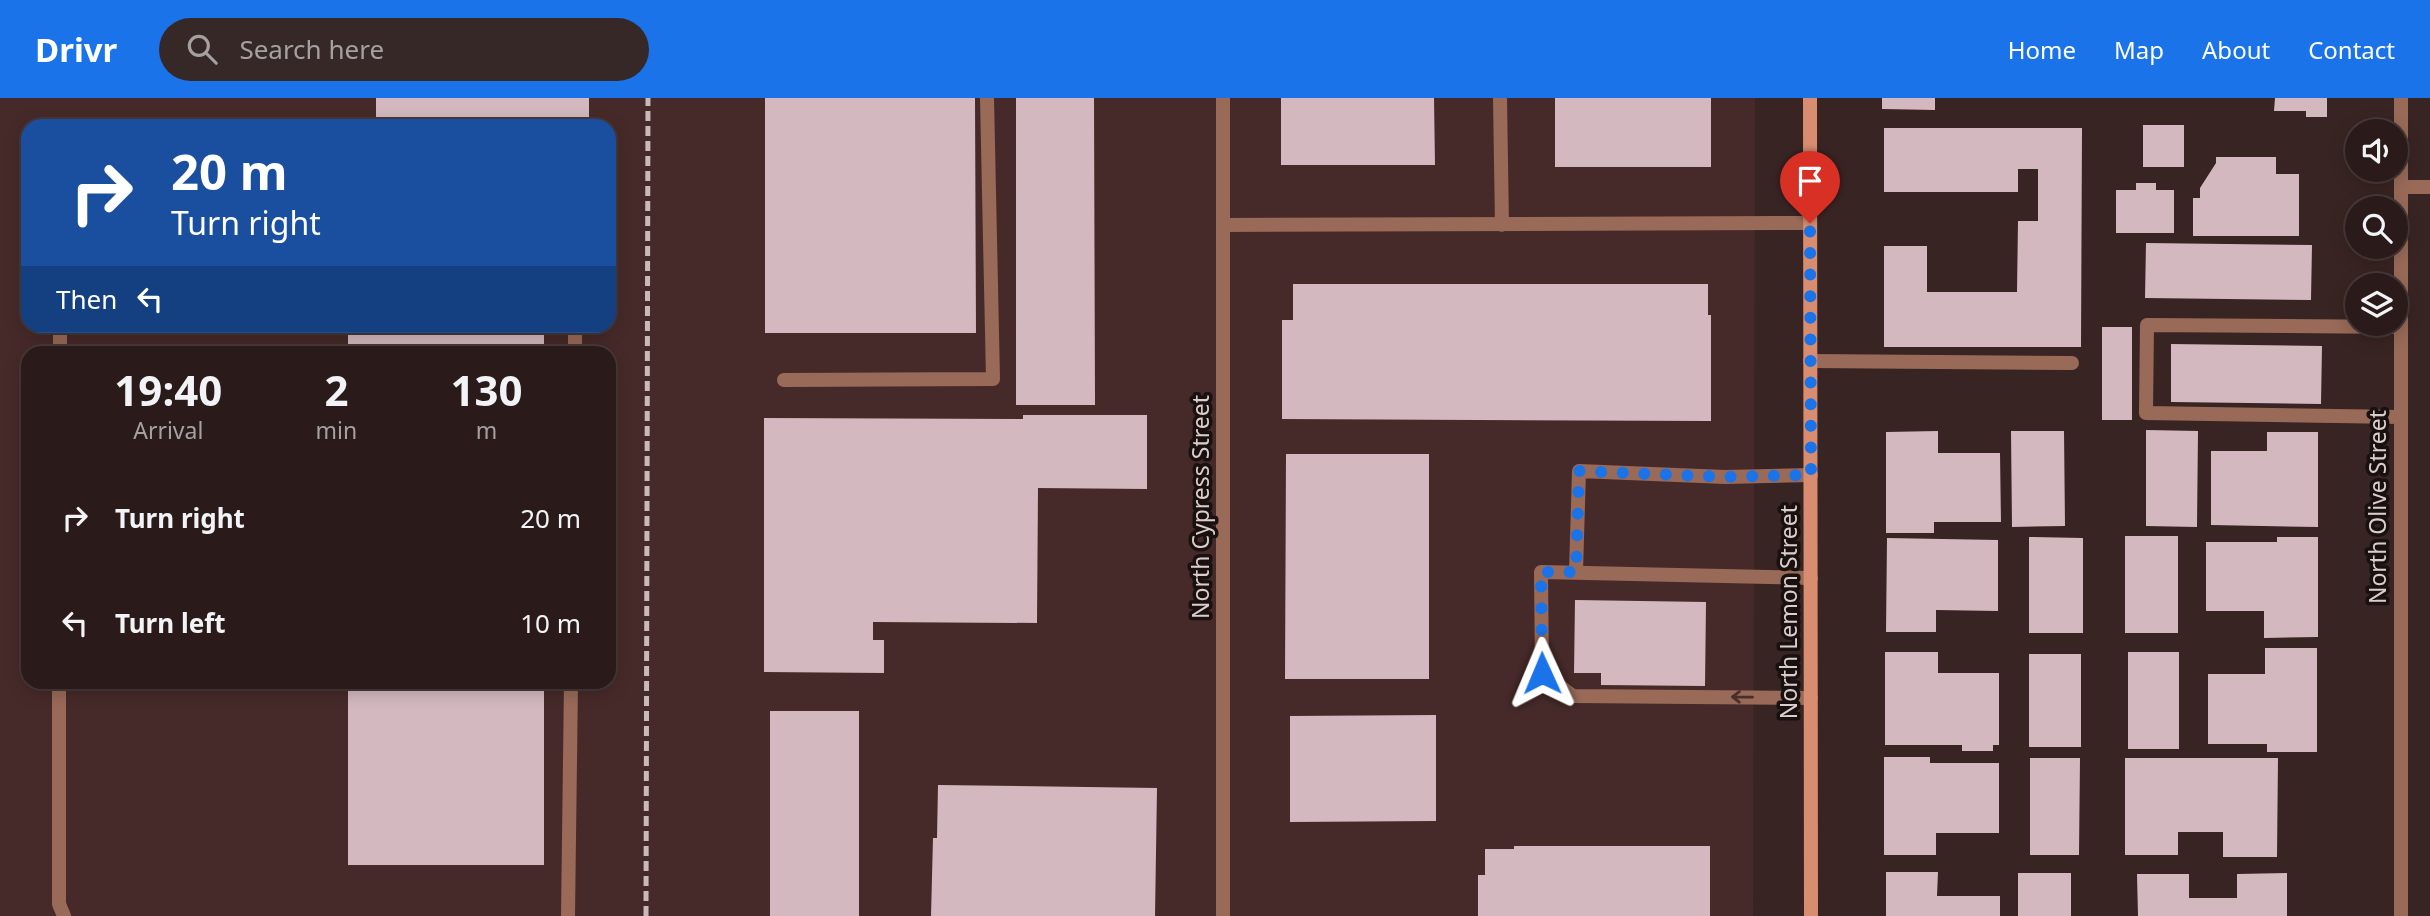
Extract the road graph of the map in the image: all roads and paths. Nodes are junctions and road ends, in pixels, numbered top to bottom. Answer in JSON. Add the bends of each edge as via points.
{"nodes":[{"id":1,"x":987,"y":98,"type":"edge"},
{"id":2,"x":1223,"y":98,"type":"edge"},
{"id":3,"x":1500,"y":98,"type":"edge"},
{"id":4,"x":1810,"y":98,"type":"edge"},
{"id":5,"x":2401,"y":98,"type":"edge"},
{"id":6,"x":2401,"y":187,"type":"junction"},
{"id":7,"x":2430,"y":187,"type":"edge"},
{"id":8,"x":1810,"y":223,"type":"junction"},
{"id":9,"x":1223,"y":225,"type":"junction"},
{"id":10,"x":1502,"y":225,"type":"junction"},
{"id":11,"x":2401,"y":273,"type":"edge"},
{"id":12,"x":2345,"y":327,"type":"edge"},
{"id":13,"x":2401,"y":336,"type":"edge"},
{"id":14,"x":1810,"y":361,"type":"junction"},
{"id":15,"x":2072,"y":363,"type":"dead end"},
{"id":16,"x":784,"y":380,"type":"dead end"},
{"id":17,"x":2400,"y":417,"type":"junction"},
{"id":18,"x":1811,"y":475,"type":"junction"},
{"id":19,"x":1576,"y":572,"type":"junction"},
{"id":20,"x":1811,"y":578,"type":"junction"},
{"id":21,"x":60,"y":689,"type":"edge"},
{"id":22,"x":570,"y":689,"type":"edge"},
{"id":23,"x":1811,"y":698,"type":"junction"},
{"id":24,"x":64,"y":916,"type":"edge"},
{"id":25,"x":568,"y":916,"type":"edge"},
{"id":26,"x":1223,"y":916,"type":"edge"},
{"id":27,"x":1811,"y":916,"type":"edge"},
{"id":28,"x":2401,"y":916,"type":"edge"}],
"edges":[{"from":1,"to":16,"type":"street","via":[[993,380]]},
{"from":2,"to":9,"type":"street","name":"North Cypress Street"},
{"from":3,"to":10,"type":"street"},
{"from":4,"to":8,"type":"street","name":"North Lemon Street"},
{"from":5,"to":6,"type":"street","name":"North Olive Street"},
{"from":6,"to":7,"type":"street"},
{"from":6,"to":11,"type":"street","name":"North Olive Street"},
{"from":8,"to":10,"type":"street"},
{"from":8,"to":14,"type":"street","name":"North Lemon Street"},
{"from":9,"to":10,"type":"street"},
{"from":9,"to":26,"type":"street","name":"North Cypress Street"},
{"from":12,"to":17,"type":"street","via":[[2147,325],[2146,413]]},
{"from":13,"to":17,"type":"street","name":"North Olive Street"},
{"from":14,"to":15,"type":"street"},
{"from":14,"to":18,"type":"street","name":"North Lemon Street"},
{"from":17,"to":28,"type":"street","name":"North Olive Street"},
{"from":18,"to":19,"type":"street","via":[[1579,471]]},
{"from":18,"to":20,"type":"street","name":"North Lemon Street"},
{"from":19,"to":20,"type":"street"},
{"from":23,"to":19,"type":"street","one_way":true,"via":[[1573,696],[1542,673],[1541,572]]},
{"from":20,"to":23,"type":"street","name":"North Lemon Street"},
{"from":21,"to":24,"type":"street","via":[[59,904]]},
{"from":22,"to":25,"type":"street"},
{"from":23,"to":27,"type":"street","name":"North Lemon Street"}]}
